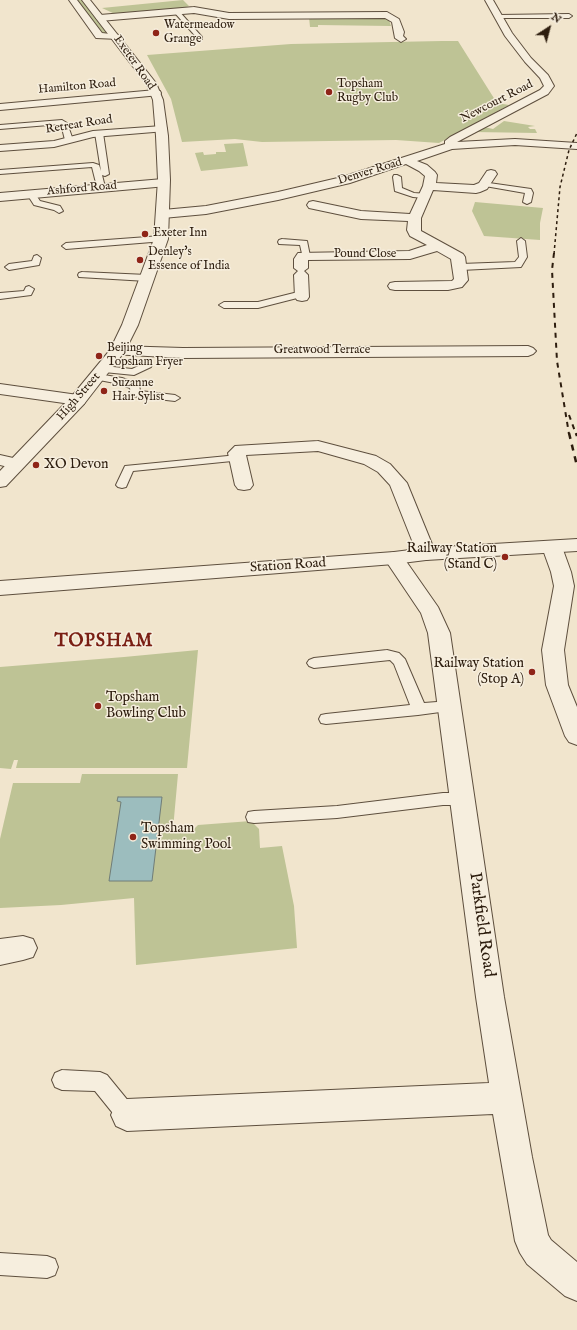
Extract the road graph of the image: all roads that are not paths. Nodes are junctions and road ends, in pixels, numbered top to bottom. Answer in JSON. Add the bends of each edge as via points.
{"nodes":[{"id":1,"x":73,"y":0,"type":"edge"},
{"id":2,"x":86,"y":0,"type":"edge"},
{"id":3,"x":489,"y":0,"type":"edge"},
{"id":4,"x":394,"y":6,"type":"dead end"},
{"id":5,"x":176,"y":11,"type":"junction"},
{"id":6,"x":388,"y":15,"type":"junction"},
{"id":7,"x":569,"y":16,"type":"dead end"},
{"id":8,"x":499,"y":17,"type":"junction"},
{"id":9,"x":100,"y":18,"type":"junction"},
{"id":10,"x":116,"y":37,"type":"junction"},
{"id":11,"x":200,"y":38,"type":"dead end"},
{"id":12,"x":401,"y":39,"type":"dead end"},
{"id":13,"x":156,"y":93,"type":"junction"},
{"id":14,"x":1,"y":106,"type":"edge"},
{"id":15,"x":0,"y":127,"type":"edge"},
{"id":16,"x":162,"y":129,"type":"junction"},
{"id":17,"x":99,"y":133,"type":"junction"},
{"id":18,"x":69,"y":140,"type":"junction"},
{"id":19,"x":451,"y":146,"type":"junction"},
{"id":20,"x":577,"y":146,"type":"edge"},
{"id":21,"x":0,"y":148,"type":"edge"},
{"id":22,"x":407,"y":160,"type":"junction"},
{"id":23,"x":0,"y":172,"type":"edge"},
{"id":24,"x":105,"y":174,"type":"dead end"},
{"id":25,"x":490,"y":175,"type":"junction"},
{"id":26,"x":507,"y":176,"type":"dead end"},
{"id":27,"x":397,"y":177,"type":"dead end"},
{"id":28,"x":163,"y":183,"type":"junction"},
{"id":29,"x":101,"y":187,"type":"junction"},
{"id":30,"x":426,"y":191,"type":"junction"},
{"id":31,"x":31,"y":194,"type":"junction"},
{"id":32,"x":0,"y":197,"type":"edge"},
{"id":33,"x":527,"y":202,"type":"dead end"},
{"id":34,"x":313,"y":205,"type":"dead end"},
{"id":35,"x":59,"y":211,"type":"dead end"},
{"id":36,"x":163,"y":214,"type":"junction"},
{"id":37,"x":416,"y":218,"type":"junction"},
{"id":38,"x":161,"y":239,"type":"junction"},
{"id":39,"x":521,"y":241,"type":"dead end"},
{"id":40,"x":282,"y":242,"type":"dead end"},
{"id":41,"x":66,"y":246,"type":"dead end"},
{"id":42,"x":439,"y":246,"type":"junction"},
{"id":43,"x":37,"y":258,"type":"dead end"},
{"id":44,"x":303,"y":266,"type":"junction"},
{"id":45,"x":9,"y":267,"type":"dead end"},
{"id":46,"x":461,"y":267,"type":"junction"},
{"id":47,"x":82,"y":275,"type":"dead end"},
{"id":48,"x":147,"y":278,"type":"junction"},
{"id":49,"x":29,"y":289,"type":"dead end"},
{"id":50,"x":404,"y":290,"type":"dead end"},
{"id":51,"x":302,"y":295,"type":"joint"},
{"id":52,"x":0,"y":296,"type":"edge"},
{"id":53,"x":224,"y":305,"type":"dead end"},
{"id":54,"x":117,"y":351,"type":"junction"},
{"id":55,"x":528,"y":351,"type":"dead end"},
{"id":56,"x":147,"y":365,"type":"dead end"},
{"id":57,"x":101,"y":373,"type":"junction"},
{"id":58,"x":0,"y":389,"type":"edge"},
{"id":59,"x":175,"y":398,"type":"dead end"},
{"id":60,"x":78,"y":400,"type":"junction"},
{"id":61,"x":238,"y":458,"type":"junction"},
{"id":62,"x":8,"y":462,"type":"edge"},
{"id":63,"x":0,"y":482,"type":"edge"},
{"id":64,"x":122,"y":485,"type":"dead end"},
{"id":65,"x":244,"y":485,"type":"dead end"},
{"id":66,"x":577,"y":545,"type":"edge"},
{"id":67,"x":552,"y":547,"type":"junction"},
{"id":68,"x":426,"y":554,"type":"junction"},
{"id":69,"x":394,"y":558,"type":"junction"},
{"id":70,"x":0,"y":588,"type":"edge"},
{"id":71,"x":314,"y":663,"type":"dead end"},
{"id":72,"x":450,"y":706,"type":"junction"},
{"id":73,"x":418,"y":710,"type":"junction"},
{"id":74,"x":326,"y":718,"type":"dead end"},
{"id":75,"x":577,"y":736,"type":"edge"},
{"id":76,"x":463,"y":799,"type":"junction"},
{"id":77,"x":254,"y":817,"type":"dead end"},
{"id":78,"x":62,"y":1080,"type":"dead end"},
{"id":79,"x":507,"y":1098,"type":"junction"},
{"id":80,"x":127,"y":1115,"type":"joint"},
{"id":81,"x":0,"y":1264,"type":"edge"},
{"id":82,"x":47,"y":1266,"type":"dead end"},
{"id":83,"x":577,"y":1284,"type":"edge"}],
"edges":[{"from":1,"to":10,"type":"street","via":[[99,36]]},
{"from":2,"to":9,"type":"street","name":"Exeter Road"},
{"from":3,"to":8,"type":"street","name":"Newcourt Road"},
{"from":4,"to":6,"type":"street"},
{"from":5,"to":6,"type":"street","via":[[194,10],[229,16]]},
{"from":5,"to":9,"type":"street"},
{"from":5,"to":11,"type":"lane"},
{"from":6,"to":12,"type":"street","via":[[396,21],[394,27]]},
{"from":7,"to":8,"type":"lane"},
{"from":8,"to":19,"type":"street","name":"Newcourt Road","via":[[508,34],[549,86],[544,92],[454,139]]},
{"from":9,"to":10,"type":"street","name":"Exeter Road"},
{"from":10,"to":13,"type":"street","name":"Exeter Road"},
{"from":13,"to":14,"type":"street","name":"Hamilton Road"},
{"from":13,"to":16,"type":"street","name":"Exeter Road"},
{"from":15,"to":18,"type":"lane","via":[[62,122]]},
{"from":16,"to":17,"type":"street","name":"Retreat Road"},
{"from":16,"to":28,"type":"street","name":"Exeter Road"},
{"from":17,"to":18,"type":"street","name":"Retreat Road"},
{"from":17,"to":24,"type":"lane"},
{"from":18,"to":21,"type":"street","name":"Retreat Road","via":[[54,144]]},
{"from":19,"to":20,"type":"street","name":"Denver Road","via":[[515,142]]},
{"from":19,"to":22,"type":"street","name":"Denver Road"},
{"from":22,"to":30,"type":"street","via":[[429,172],[431,179]]},
{"from":22,"to":36,"type":"street","name":"Denver Road","via":[[346,180],[272,198],[206,210]]},
{"from":23,"to":29,"type":"lane","via":[[93,165],[96,167]]},
{"from":25,"to":26,"type":"street"},
{"from":25,"to":30,"type":"street","via":[[476,189]]},
{"from":25,"to":33,"type":"lane","via":[[528,191],[530,193]]},
{"from":27,"to":30,"type":"lane","via":[[398,189],[404,192]]},
{"from":28,"to":29,"type":"street","name":"Ashford Road"},
{"from":28,"to":36,"type":"street","name":"High Street"},
{"from":29,"to":31,"type":"street","name":"Ashford Road"},
{"from":30,"to":37,"type":"street"},
{"from":31,"to":32,"type":"street","name":"Ashford Road"},
{"from":31,"to":35,"type":"lane","via":[[37,203],[58,208]]},
{"from":34,"to":37,"type":"street","via":[[361,215]]},
{"from":36,"to":38,"type":"street","name":"High Street"},
{"from":37,"to":42,"type":"street","via":[[415,233]]},
{"from":38,"to":41,"type":"lane"},
{"from":38,"to":48,"type":"street","name":"High Street"},
{"from":39,"to":46,"type":"lane","via":[[523,256],[518,265]]},
{"from":40,"to":44,"type":"lane","via":[[304,243]]},
{"from":42,"to":44,"type":"street","name":"Pound Close","via":[[410,255]]},
{"from":42,"to":46,"type":"street","via":[[458,257]]},
{"from":43,"to":45,"type":"lane","via":[[34,264]]},
{"from":44,"to":51,"type":"street"},
{"from":46,"to":50,"type":"street","via":[[461,280],[456,284]]},
{"from":47,"to":48,"type":"lane"},
{"from":48,"to":54,"type":"street","name":"High Street","via":[[130,325]]},
{"from":49,"to":52,"type":"lane","via":[[28,293]]},
{"from":51,"to":53,"type":"lane","via":[[258,304]]},
{"from":54,"to":55,"type":"street","name":"Greatwood Terrace"},
{"from":54,"to":57,"type":"street","name":"High Street"},
{"from":56,"to":57,"type":"lane","via":[[134,372]]},
{"from":57,"to":59,"type":"lane","via":[[134,386],[135,394]]},
{"from":57,"to":60,"type":"street","name":"High Street"},
{"from":58,"to":60,"type":"street"},
{"from":60,"to":62,"type":"street","name":"High Street"},
{"from":61,"to":64,"type":"lane","via":[[129,468]]},
{"from":61,"to":65,"type":"street"},
{"from":61,"to":68,"type":"street","via":[[241,450],[318,446],[370,460],[384,468],[398,483]]},
{"from":62,"to":63,"type":"street","name":"High Street"},
{"from":66,"to":67,"type":"street","name":"Station Road"},
{"from":67,"to":68,"type":"street","name":"Station Road"},
{"from":67,"to":75,"type":"street","via":[[564,586],[553,650],[557,685]]},
{"from":68,"to":69,"type":"street","name":"Station Road"},
{"from":69,"to":70,"type":"street","name":"Station Road"},
{"from":69,"to":72,"type":"street","name":"Parkfield Road","via":[[431,612],[439,633]]},
{"from":71,"to":73,"type":"lane","via":[[394,656],[400,662]]},
{"from":72,"to":73,"type":"lane"},
{"from":72,"to":76,"type":"street","name":"Parkfield Road"},
{"from":73,"to":74,"type":"lane"},
{"from":76,"to":77,"type":"lane","via":[[443,799],[337,812]]},
{"from":76,"to":79,"type":"street","name":"Parkfield Road","via":[[490,997]]},
{"from":78,"to":80,"type":"lane","via":[[100,1082]]},
{"from":79,"to":80,"type":"street"},
{"from":79,"to":83,"type":"street","name":"Parkfield Road","via":[[532,1240],[539,1252]]},
{"from":81,"to":82,"type":"lane"}]}
